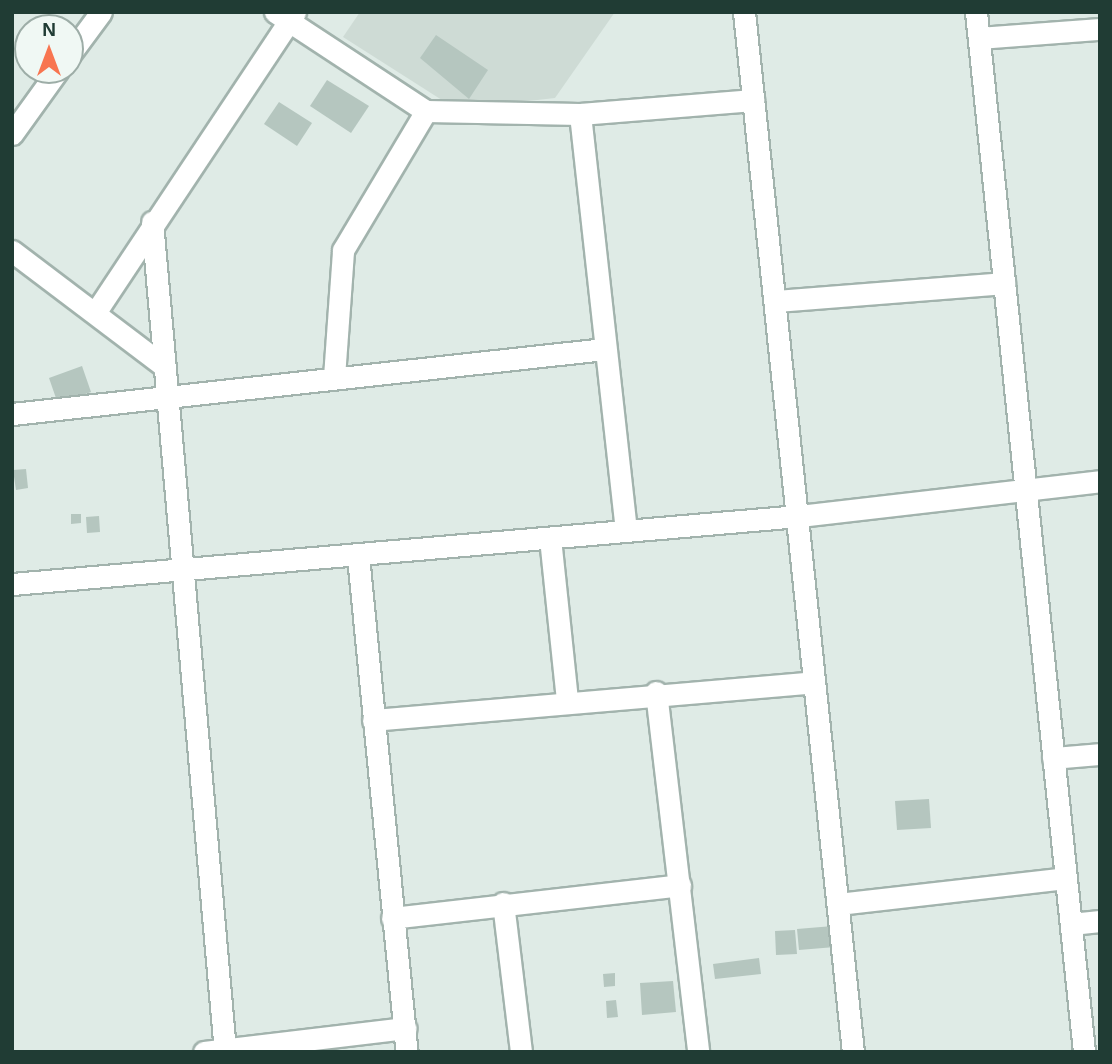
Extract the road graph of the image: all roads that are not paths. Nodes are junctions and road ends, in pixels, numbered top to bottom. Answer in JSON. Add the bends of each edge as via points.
{"nodes":[{"id":1,"x":101,"y":12,"type":"edge"},
{"id":2,"x":744,"y":12,"type":"edge"},
{"id":3,"x":976,"y":12,"type":"edge"},
{"id":4,"x":286,"y":16,"type":"edge"},
{"id":5,"x":1100,"y":29,"type":"edge"},
{"id":6,"x":84,"y":35,"type":"edge"},
{"id":7,"x":979,"y":38,"type":"junction"},
{"id":8,"x":48,"y":84,"type":"edge"},
{"id":9,"x":753,"y":100,"type":"junction"},
{"id":10,"x":426,"y":111,"type":"junction"},
{"id":11,"x":580,"y":114,"type":"junction"},
{"id":12,"x":12,"y":135,"type":"edge"},
{"id":13,"x":152,"y":222,"type":"junction"},
{"id":14,"x":12,"y":251,"type":"edge"},
{"id":15,"x":1004,"y":283,"type":"junction"},
{"id":16,"x":777,"y":301,"type":"junction"},
{"id":17,"x":97,"y":310,"type":"junction"},
{"id":18,"x":606,"y":349,"type":"junction"},
{"id":19,"x":164,"y":366,"type":"junction"},
{"id":20,"x":334,"y":377,"type":"junction"},
{"id":21,"x":167,"y":398,"type":"junction"},
{"id":22,"x":12,"y":414,"type":"edge"},
{"id":23,"x":1100,"y":481,"type":"edge"},
{"id":24,"x":1026,"y":491,"type":"junction"},
{"id":25,"x":799,"y":516,"type":"junction"},
{"id":26,"x":626,"y":528,"type":"junction"},
{"id":27,"x":550,"y":538,"type":"junction"},
{"id":28,"x":358,"y":556,"type":"junction"},
{"id":29,"x":183,"y":572,"type":"junction"},
{"id":30,"x":12,"y":584,"type":"edge"},
{"id":31,"x":812,"y":682,"type":"junction"},
{"id":32,"x":656,"y":692,"type":"junction"},
{"id":33,"x":567,"y":701,"type":"junction"},
{"id":34,"x":373,"y":720,"type":"junction"},
{"id":35,"x":1100,"y":754,"type":"edge"},
{"id":36,"x":1053,"y":758,"type":"junction"},
{"id":37,"x":1066,"y":878,"type":"junction"},
{"id":38,"x":680,"y":885,"type":"junction"},
{"id":39,"x":503,"y":903,"type":"junction"},
{"id":40,"x":838,"y":904,"type":"junction"},
{"id":41,"x":392,"y":918,"type":"junction"},
{"id":42,"x":1100,"y":921,"type":"edge"},
{"id":43,"x":1071,"y":924,"type":"junction"},
{"id":44,"x":406,"y":1028,"type":"junction"},
{"id":45,"x":218,"y":1051,"type":"edge"},
{"id":46,"x":407,"y":1052,"type":"edge"},
{"id":47,"x":520,"y":1052,"type":"edge"},
{"id":48,"x":698,"y":1052,"type":"edge"},
{"id":49,"x":853,"y":1052,"type":"edge"},
{"id":50,"x":1084,"y":1052,"type":"edge"}],
"edges":[{"from":1,"to":6,"type":"street"},
{"from":2,"to":9,"type":"street"},
{"from":3,"to":7,"type":"street"},
{"from":4,"to":10,"type":"street"},
{"from":4,"to":13,"type":"street"},
{"from":5,"to":7,"type":"street"},
{"from":7,"to":15,"type":"street"},
{"from":8,"to":12,"type":"street"},
{"from":9,"to":11,"type":"street"},
{"from":9,"to":16,"type":"street"},
{"from":10,"to":11,"type":"street"},
{"from":10,"to":20,"type":"street","via":[[343,250]]},
{"from":11,"to":18,"type":"street"},
{"from":13,"to":17,"type":"street"},
{"from":13,"to":19,"type":"street"},
{"from":14,"to":17,"type":"street"},
{"from":15,"to":16,"type":"street"},
{"from":15,"to":24,"type":"street"},
{"from":16,"to":25,"type":"street"},
{"from":17,"to":19,"type":"street"},
{"from":18,"to":20,"type":"street"},
{"from":18,"to":26,"type":"street"},
{"from":19,"to":21,"type":"street"},
{"from":20,"to":21,"type":"street"},
{"from":21,"to":22,"type":"street"},
{"from":21,"to":29,"type":"street"},
{"from":23,"to":24,"type":"street"},
{"from":24,"to":25,"type":"street"},
{"from":24,"to":36,"type":"street"},
{"from":25,"to":26,"type":"street"},
{"from":25,"to":31,"type":"street"},
{"from":26,"to":27,"type":"street"},
{"from":27,"to":28,"type":"street"},
{"from":27,"to":33,"type":"street"},
{"from":28,"to":29,"type":"street"},
{"from":28,"to":34,"type":"street"},
{"from":29,"to":30,"type":"street"},
{"from":29,"to":45,"type":"street"},
{"from":31,"to":32,"type":"street"},
{"from":31,"to":40,"type":"street"},
{"from":32,"to":33,"type":"street"},
{"from":32,"to":38,"type":"street"},
{"from":33,"to":34,"type":"street"},
{"from":34,"to":41,"type":"street"},
{"from":35,"to":36,"type":"street"},
{"from":36,"to":37,"type":"street"},
{"from":37,"to":40,"type":"street"},
{"from":37,"to":43,"type":"street"},
{"from":38,"to":39,"type":"street"},
{"from":38,"to":48,"type":"street"},
{"from":39,"to":41,"type":"street"},
{"from":39,"to":47,"type":"street"},
{"from":40,"to":49,"type":"street"},
{"from":41,"to":44,"type":"street"},
{"from":42,"to":43,"type":"street"},
{"from":43,"to":50,"type":"street"},
{"from":44,"to":45,"type":"street"},
{"from":44,"to":46,"type":"street"}]}
